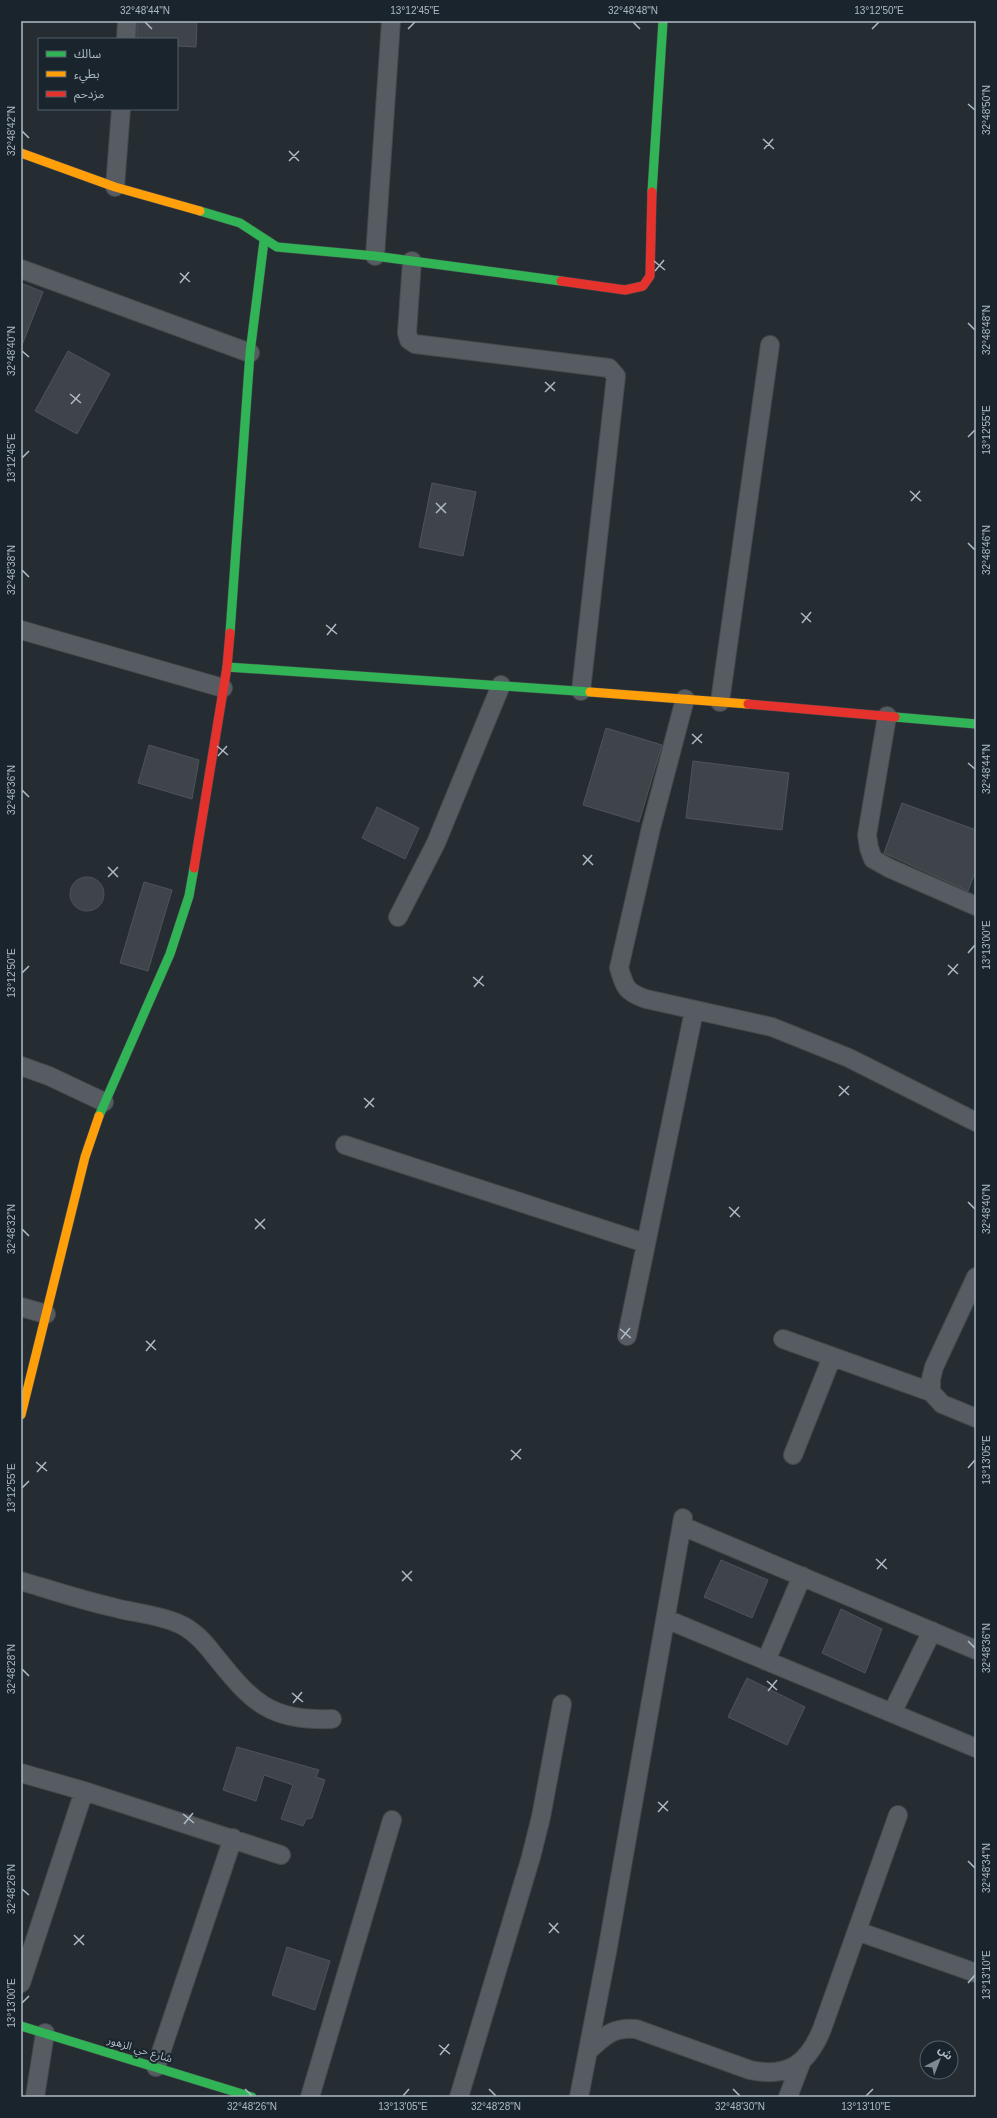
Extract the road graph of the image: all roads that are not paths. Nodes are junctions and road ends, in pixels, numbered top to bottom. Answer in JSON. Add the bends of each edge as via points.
{"nodes":[{"id":1,"x":127,"y":21,"type":"edge"},
{"id":2,"x":391,"y":21,"type":"edge"},
{"id":3,"x":663,"y":21,"type":"edge"},
{"id":4,"x":126,"y":38,"type":"edge"},
{"id":5,"x":121,"y":110,"type":"edge"},
{"id":6,"x":21,"y":153,"type":"edge"},
{"id":7,"x":115,"y":187,"type":"junction"},
{"id":8,"x":264,"y":240,"type":"junction"},
{"id":9,"x":375,"y":256,"type":"junction"},
{"id":10,"x":412,"y":261,"type":"junction"},
{"id":11,"x":21,"y":269,"type":"edge"},
{"id":12,"x":770,"y":345,"type":"dead end"},
{"id":13,"x":250,"y":353,"type":"junction"},
{"id":14,"x":21,"y":630,"type":"edge"},
{"id":15,"x":227,"y":667,"type":"junction"},
{"id":16,"x":501,"y":685,"type":"junction"},
{"id":17,"x":223,"y":688,"type":"junction"},
{"id":18,"x":581,"y":691,"type":"junction"},
{"id":19,"x":685,"y":699,"type":"junction"},
{"id":20,"x":720,"y":702,"type":"junction"},
{"id":21,"x":887,"y":716,"type":"junction"},
{"id":22,"x":976,"y":724,"type":"edge"},
{"id":23,"x":976,"y":906,"type":"edge"},
{"id":24,"x":398,"y":917,"type":"dead end"},
{"id":25,"x":694,"y":1011,"type":"junction"},
{"id":26,"x":21,"y":1066,"type":"edge"},
{"id":27,"x":104,"y":1102,"type":"junction"},
{"id":28,"x":976,"y":1122,"type":"edge"},
{"id":29,"x":345,"y":1145,"type":"dead end"},
{"id":30,"x":645,"y":1243,"type":"junction"},
{"id":31,"x":976,"y":1277,"type":"edge"},
{"id":32,"x":21,"y":1308,"type":"edge"},
{"id":33,"x":46,"y":1314,"type":"junction"},
{"id":34,"x":627,"y":1336,"type":"dead end"},
{"id":35,"x":783,"y":1339,"type":"dead end"},
{"id":36,"x":832,"y":1357,"type":"junction"},
{"id":37,"x":931,"y":1392,"type":"junction"},
{"id":38,"x":21,"y":1415,"type":"edge"},
{"id":39,"x":976,"y":1418,"type":"edge"},
{"id":40,"x":792,"y":1455,"type":"dead end"},
{"id":41,"x":802,"y":1576,"type":"junction"},
{"id":42,"x":21,"y":1581,"type":"edge"},
{"id":43,"x":666,"y":1619,"type":"junction"},
{"id":44,"x":932,"y":1631,"type":"junction"},
{"id":45,"x":976,"y":1650,"type":"edge"},
{"id":46,"x":766,"y":1661,"type":"junction"},
{"id":47,"x":562,"y":1704,"type":"dead end"},
{"id":48,"x":892,"y":1713,"type":"junction"},
{"id":49,"x":332,"y":1719,"type":"dead end"},
{"id":50,"x":976,"y":1748,"type":"edge"},
{"id":51,"x":21,"y":1773,"type":"edge"},
{"id":52,"x":84,"y":1791,"type":"junction"},
{"id":53,"x":898,"y":1815,"type":"dead end"},
{"id":54,"x":392,"y":1820,"type":"dead end"},
{"id":55,"x":233,"y":1838,"type":"junction"},
{"id":56,"x":282,"y":1855,"type":"dead end"},
{"id":57,"x":857,"y":1930,"type":"junction"},
{"id":58,"x":976,"y":1973,"type":"edge"},
{"id":59,"x":21,"y":1983,"type":"edge"},
{"id":60,"x":21,"y":2026,"type":"edge"},
{"id":61,"x":45,"y":2033,"type":"junction"},
{"id":62,"x":588,"y":2051,"type":"junction"},
{"id":63,"x":801,"y":2063,"type":"junction"},
{"id":64,"x":156,"y":2067,"type":"junction"},
{"id":65,"x":218,"y":2092,"type":"edge"},
{"id":66,"x":35,"y":2097,"type":"edge"},
{"id":67,"x":252,"y":2097,"type":"edge"},
{"id":68,"x":310,"y":2097,"type":"edge"},
{"id":69,"x":459,"y":2097,"type":"edge"},
{"id":70,"x":579,"y":2097,"type":"edge"},
{"id":71,"x":788,"y":2097,"type":"edge"}],
"edges":[{"from":1,"to":4,"type":"street"},
{"from":2,"to":9,"type":"street"},
{"from":3,"to":10,"type":"street","via":[[653,173],[650,276],[646,285],[638,289],[625,290]]},
{"from":5,"to":7,"type":"street"},
{"from":6,"to":7,"type":"street"},
{"from":7,"to":8,"type":"street","via":[[240,223],[252,229]]},
{"from":8,"to":9,"type":"street","via":[[277,247]]},
{"from":8,"to":13,"type":"street"},
{"from":9,"to":10,"type":"street"},
{"from":10,"to":18,"type":"street","via":[[407,333],[415,344],[608,368],[616,376]]},
{"from":11,"to":13,"type":"street"},
{"from":12,"to":20,"type":"street"},
{"from":13,"to":15,"type":"street"},
{"from":14,"to":17,"type":"street"},
{"from":15,"to":16,"type":"street"},
{"from":15,"to":17,"type":"street"},
{"from":16,"to":18,"type":"street"},
{"from":16,"to":24,"type":"street","via":[[436,843]]},
{"from":17,"to":27,"type":"street","via":[[187,903],[170,954]]},
{"from":18,"to":19,"type":"street"},
{"from":19,"to":20,"type":"street"},
{"from":19,"to":25,"type":"street","via":[[651,828],[619,968],[625,987],[632,994]]},
{"from":20,"to":21,"type":"street"},
{"from":21,"to":22,"type":"street"},
{"from":21,"to":23,"type":"street","via":[[867,835],[873,859]]},
{"from":25,"to":28,"type":"street","via":[[772,1027],[849,1058]]},
{"from":25,"to":30,"type":"street"},
{"from":26,"to":27,"type":"street"},
{"from":27,"to":33,"type":"street","via":[[85,1157]]},
{"from":29,"to":30,"type":"street"},
{"from":30,"to":34,"type":"street"},
{"from":31,"to":37,"type":"street","via":[[934,1367]]},
{"from":32,"to":33,"type":"street"},
{"from":33,"to":38,"type":"street"},
{"from":35,"to":36,"type":"street"},
{"from":36,"to":37,"type":"street"},
{"from":36,"to":40,"type":"street"},
{"from":37,"to":39,"type":"street","via":[[942,1404]]},
{"from":41,"to":43,"type":"street","via":[[683,1522]]},
{"from":41,"to":44,"type":"street"},
{"from":41,"to":46,"type":"street"},
{"from":42,"to":49,"type":"street","via":[[178,1623],[207,1645],[244,1691],[264,1707],[280,1714],[308,1720]]},
{"from":43,"to":46,"type":"street"},
{"from":43,"to":62,"type":"street"},
{"from":44,"to":45,"type":"street"},
{"from":44,"to":48,"type":"street"},
{"from":46,"to":48,"type":"street"},
{"from":47,"to":69,"type":"street","via":[[531,1857]]},
{"from":48,"to":50,"type":"street"},
{"from":51,"to":52,"type":"street"},
{"from":52,"to":55,"type":"street"},
{"from":52,"to":59,"type":"street"},
{"from":53,"to":57,"type":"street"},
{"from":54,"to":68,"type":"street"},
{"from":55,"to":56,"type":"street"},
{"from":55,"to":64,"type":"street"},
{"from":57,"to":58,"type":"street"},
{"from":57,"to":63,"type":"street","via":[[817,2040]]},
{"from":60,"to":61,"type":"street","name":"شارع حي الزهور"},
{"from":61,"to":64,"type":"street","name":"شارع حي الزهور"},
{"from":61,"to":66,"type":"street"},
{"from":62,"to":63,"type":"street","via":[[605,2035],[624,2028],[636,2029],[750,2070],[766,2073],[792,2068]]},
{"from":62,"to":70,"type":"street"},
{"from":63,"to":71,"type":"street"},
{"from":64,"to":65,"type":"street","name":"شارع حي الزهور"},
{"from":65,"to":67,"type":"street","name":"شارع حي الزهور"}]}
